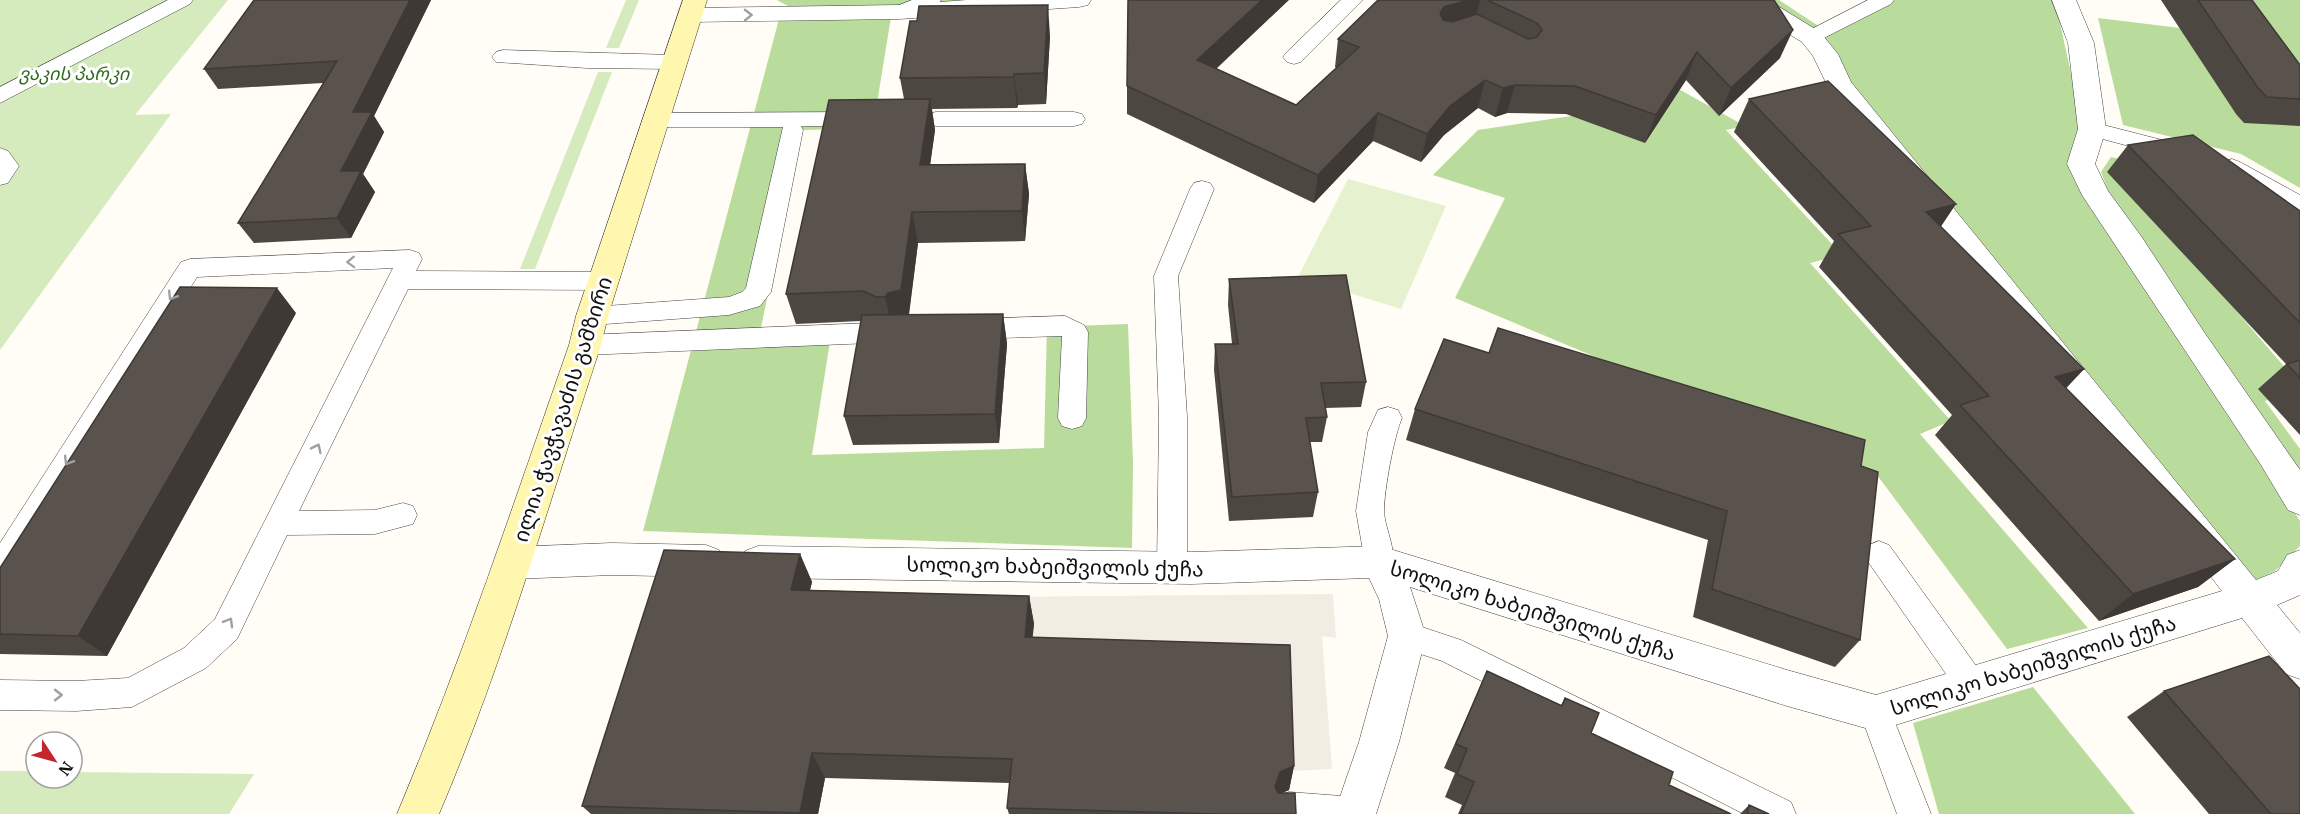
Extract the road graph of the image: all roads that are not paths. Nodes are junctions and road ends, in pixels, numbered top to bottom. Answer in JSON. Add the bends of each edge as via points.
{"nodes":[{"id":1,"x":183,"y":0,"type":"edge"},
{"id":2,"x":931,"y":0,"type":"edge"},
{"id":3,"x":1079,"y":0,"type":"edge"},
{"id":4,"x":1353,"y":0,"type":"edge"},
{"id":5,"x":1751,"y":0,"type":"edge"},
{"id":6,"x":1884,"y":0,"type":"edge"},
{"id":7,"x":2064,"y":0,"type":"edge"},
{"id":8,"x":692,"y":8,"type":"edge"},
{"id":9,"x":899,"y":12,"type":"junction"},
{"id":10,"x":1811,"y":37,"type":"junction"},
{"id":11,"x":503,"y":57,"type":"dead end"},
{"id":12,"x":1294,"y":57,"type":"dead end"},
{"id":13,"x":673,"y":62,"type":"junction"},
{"id":14,"x":0,"y":96,"type":"edge"},
{"id":15,"x":880,"y":119,"type":"edge"},
{"id":16,"x":936,"y":119,"type":"dead end"},
{"id":17,"x":1074,"y":119,"type":"dead end"},
{"id":18,"x":655,"y":120,"type":"junction"},
{"id":19,"x":2092,"y":129,"type":"junction"},
{"id":20,"x":792,"y":130,"type":"dead end"},
{"id":21,"x":0,"y":156,"type":"edge"},
{"id":22,"x":0,"y":177,"type":"edge"},
{"id":23,"x":1202,"y":189,"type":"dead end"},
{"id":24,"x":2300,"y":207,"type":"edge"},
{"id":25,"x":399,"y":280,"type":"junction"},
{"id":26,"x":603,"y":281,"type":"junction"},
{"id":27,"x":588,"y":331,"type":"junction"},
{"id":28,"x":940,"y":331,"type":"edge"},
{"id":29,"x":872,"y":333,"type":"edge"},
{"id":30,"x":1072,"y":418,"type":"dead end"},
{"id":31,"x":1388,"y":418,"type":"dead end"},
{"id":32,"x":2300,"y":500,"type":"edge"},
{"id":33,"x":403,"y":515,"type":"dead end"},
{"id":34,"x":281,"y":523,"type":"junction"},
{"id":35,"x":1879,"y":554,"type":"dead end"},
{"id":36,"x":1380,"y":562,"type":"junction"},
{"id":37,"x":513,"y":563,"type":"junction"},
{"id":38,"x":2300,"y":566,"type":"edge"},
{"id":39,"x":0,"y":568,"type":"edge"},
{"id":40,"x":1172,"y":568,"type":"junction"},
{"id":41,"x":2251,"y":599,"type":"junction"},
{"id":42,"x":1407,"y":636,"type":"junction"},
{"id":43,"x":2300,"y":662,"type":"edge"},
{"id":44,"x":1971,"y":684,"type":"junction"},
{"id":45,"x":0,"y":695,"type":"edge"},
{"id":46,"x":1876,"y":713,"type":"junction"},
{"id":47,"x":1289,"y":809,"type":"edge"},
{"id":48,"x":418,"y":814,"type":"edge"},
{"id":49,"x":1355,"y":814,"type":"edge"},
{"id":50,"x":1779,"y":814,"type":"edge"},
{"id":51,"x":1914,"y":814,"type":"edge"}],
"edges":[{"from":1,"to":14,"type":"lane"},
{"from":2,"to":9,"type":"lane"},
{"from":3,"to":9,"type":"street"},
{"from":4,"to":12,"type":"lane"},
{"from":5,"to":10,"type":"street"},
{"from":6,"to":10,"type":"lane"},
{"from":7,"to":19,"type":"street","via":[[2081,43]]},
{"from":8,"to":9,"type":"street","one_way":true},
{"from":8,"to":13,"type":"main road","name":"ილია ჭავჭავაძის გამზირი"},
{"from":10,"to":41,"type":"street","via":[[1825,54],[1839,85]]},
{"from":11,"to":13,"type":"lane"},
{"from":13,"to":18,"type":"main road","name":"ილია ჭავჭავაძის გამზირი"},
{"from":15,"to":18,"type":"lane"},
{"from":16,"to":17,"type":"lane"},
{"from":18,"to":26,"type":"main road","name":"ილია ჭავჭავაძის გამზირი"},
{"from":19,"to":24,"type":"lane","via":[[2226,163]]},
{"from":19,"to":32,"type":"street","via":[[2081,164],[2096,195],[2273,454]]},
{"from":20,"to":27,"type":"lane","via":[[758,292],[751,299]]},
{"from":21,"to":22,"type":"lane","via":[[8,166]]},
{"from":23,"to":40,"type":"lane","via":[[1166,276],[1173,417]]},
{"from":25,"to":26,"type":"lane"},
{"from":34,"to":25,"type":"lane","one_way":true},
{"from":25,"to":39,"type":"lane","one_way":true,"via":[[410,259],[190,268]]},
{"from":26,"to":27,"type":"main road","name":"ილია ჭავჭავაძის გამზირი"},
{"from":27,"to":29,"type":"lane"},
{"from":27,"to":37,"type":"main road","name":"ილია ჭავჭავაძის გამზირი"},
{"from":28,"to":30,"type":"lane","via":[[1071,328],[1075,332]]},
{"from":31,"to":36,"type":"lane","via":[[1382,432],[1370,511]]},
{"from":33,"to":34,"type":"lane","via":[[375,522]]},
{"from":45,"to":34,"type":"lane","one_way":true,"via":[[132,692],[195,658],[226,629]]},
{"from":35,"to":44,"type":"lane"},
{"from":36,"to":40,"type":"street","name":"სოლიკო ხაბეიშვილის ქუჩა"},
{"from":36,"to":42,"type":"street","via":[[1397,599]]},
{"from":36,"to":46,"type":"street","name":"სოლიკო ხაბეიშვილის ქუჩა"},
{"from":37,"to":40,"type":"street","name":"სოლიკო ხაბეიშვილის ქუჩა","via":[[612,560]]},
{"from":37,"to":48,"type":"main road","name":"ილია ჭავჭავაძის გამზირი"},
{"from":38,"to":41,"type":"street","name":"სოლიკო ხაბეიშვილის ქუჩა","via":[[2291,582]]},
{"from":41,"to":43,"type":"street"},
{"from":41,"to":44,"type":"street","name":"სოლიკო ხაბეიშვილის ქუჩა"},
{"from":42,"to":49,"type":"street"},
{"from":42,"to":50,"type":"lane","via":[[1450,650]]},
{"from":44,"to":46,"type":"street","name":"სოლიკო ხაბეიშვილის ქუჩა"},
{"from":46,"to":51,"type":"lane"},
{"from":47,"to":49,"type":"lane"}]}
